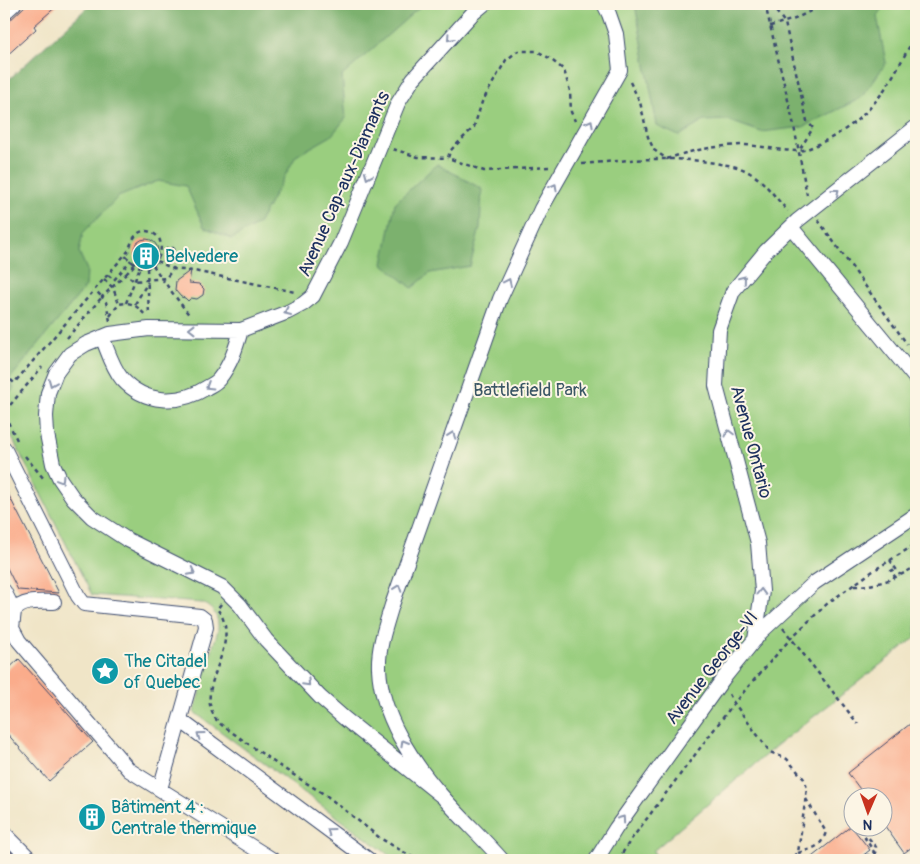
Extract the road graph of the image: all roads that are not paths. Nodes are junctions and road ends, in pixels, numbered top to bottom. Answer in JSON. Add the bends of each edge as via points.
{"nodes":[{"id":1,"x":14,"y":4,"type":"edge"},
{"id":2,"x":484,"y":4,"type":"edge"},
{"id":3,"x":604,"y":4,"type":"edge"},
{"id":4,"x":4,"y":13,"type":"edge"},
{"id":5,"x":916,"y":127,"type":"edge"},
{"id":6,"x":794,"y":224,"type":"junction"},
{"id":7,"x":241,"y":330,"type":"junction"},
{"id":8,"x":102,"y":337,"type":"junction"},
{"id":9,"x":916,"y":378,"type":"edge"},
{"id":10,"x":4,"y":448,"type":"edge"},
{"id":11,"x":916,"y":515,"type":"edge"},
{"id":12,"x":4,"y":592,"type":"edge"},
{"id":13,"x":54,"y":602,"type":"dead end"},
{"id":14,"x":14,"y":611,"type":"junction"},
{"id":15,"x":14,"y":633,"type":"junction"},
{"id":16,"x":754,"y":640,"type":"junction"},
{"id":17,"x":4,"y":643,"type":"edge"},
{"id":18,"x":180,"y":720,"type":"junction"},
{"id":19,"x":160,"y":789,"type":"junction"},
{"id":20,"x":443,"y":797,"type":"junction"},
{"id":21,"x":4,"y":833,"type":"edge"},
{"id":22,"x":31,"y":860,"type":"edge"},
{"id":23,"x":273,"y":860,"type":"edge"},
{"id":24,"x":370,"y":860,"type":"edge"},
{"id":25,"x":502,"y":860,"type":"edge"},
{"id":26,"x":596,"y":860,"type":"edge"}],
"edges":[{"from":1,"to":4,"type":"street"},
{"from":2,"to":7,"type":"street","name":"Avenue Cap-aux-Diamants","one_way":true,"via":[[413,79],[398,103],[341,242],[313,296],[288,312]]},
{"from":20,"to":3,"type":"street","name":"Avenue Cap-aux-Diamants","one_way":true,"via":[[398,732],[382,689],[380,652],[392,605],[500,299],[541,209],[620,70],[616,34]]},
{"from":6,"to":5,"type":"street","name":"Avenue Ontario","one_way":true},
{"from":6,"to":9,"type":"street"},
{"from":16,"to":6,"type":"street","name":"Avenue Ontario","one_way":true,"via":[[762,590],[758,543],[716,386],[719,330],[733,291],[766,251]]},
{"from":7,"to":8,"type":"street","name":"Avenue Cap-aux-Diamants","one_way":true,"via":[[149,329]]},
{"from":7,"to":8,"type":"street","one_way":true,"via":[[230,362],[218,381],[194,396],[169,401],[142,395],[123,379]]},
{"from":8,"to":20,"type":"street","name":"Avenue Cap-aux-Diamants","one_way":true,"via":[[70,354],[56,373],[48,393],[47,434],[53,464],[74,498],[92,517],[126,539],[222,587],[320,697]]},
{"from":10,"to":18,"type":"street","via":[[84,604],[200,616],[205,620],[206,627]]},
{"from":11,"to":16,"type":"street","name":"Avenue George-VI","via":[[814,583]]},
{"from":12,"to":14,"type":"street"},
{"from":13,"to":14,"type":"street","via":[[23,603]]},
{"from":14,"to":15,"type":"street"},
{"from":15,"to":17,"type":"street"},
{"from":15,"to":19,"type":"street","via":[[121,762]]},
{"from":26,"to":16,"type":"street","name":"Avenue George-VI","one_way":true},
{"from":18,"to":19,"type":"street"},
{"from":24,"to":18,"type":"street","one_way":true},
{"from":19,"to":23,"type":"street"},
{"from":20,"to":25,"type":"street","name":"Avenue Cap-aux-Diamants"},
{"from":21,"to":22,"type":"street"}]}
